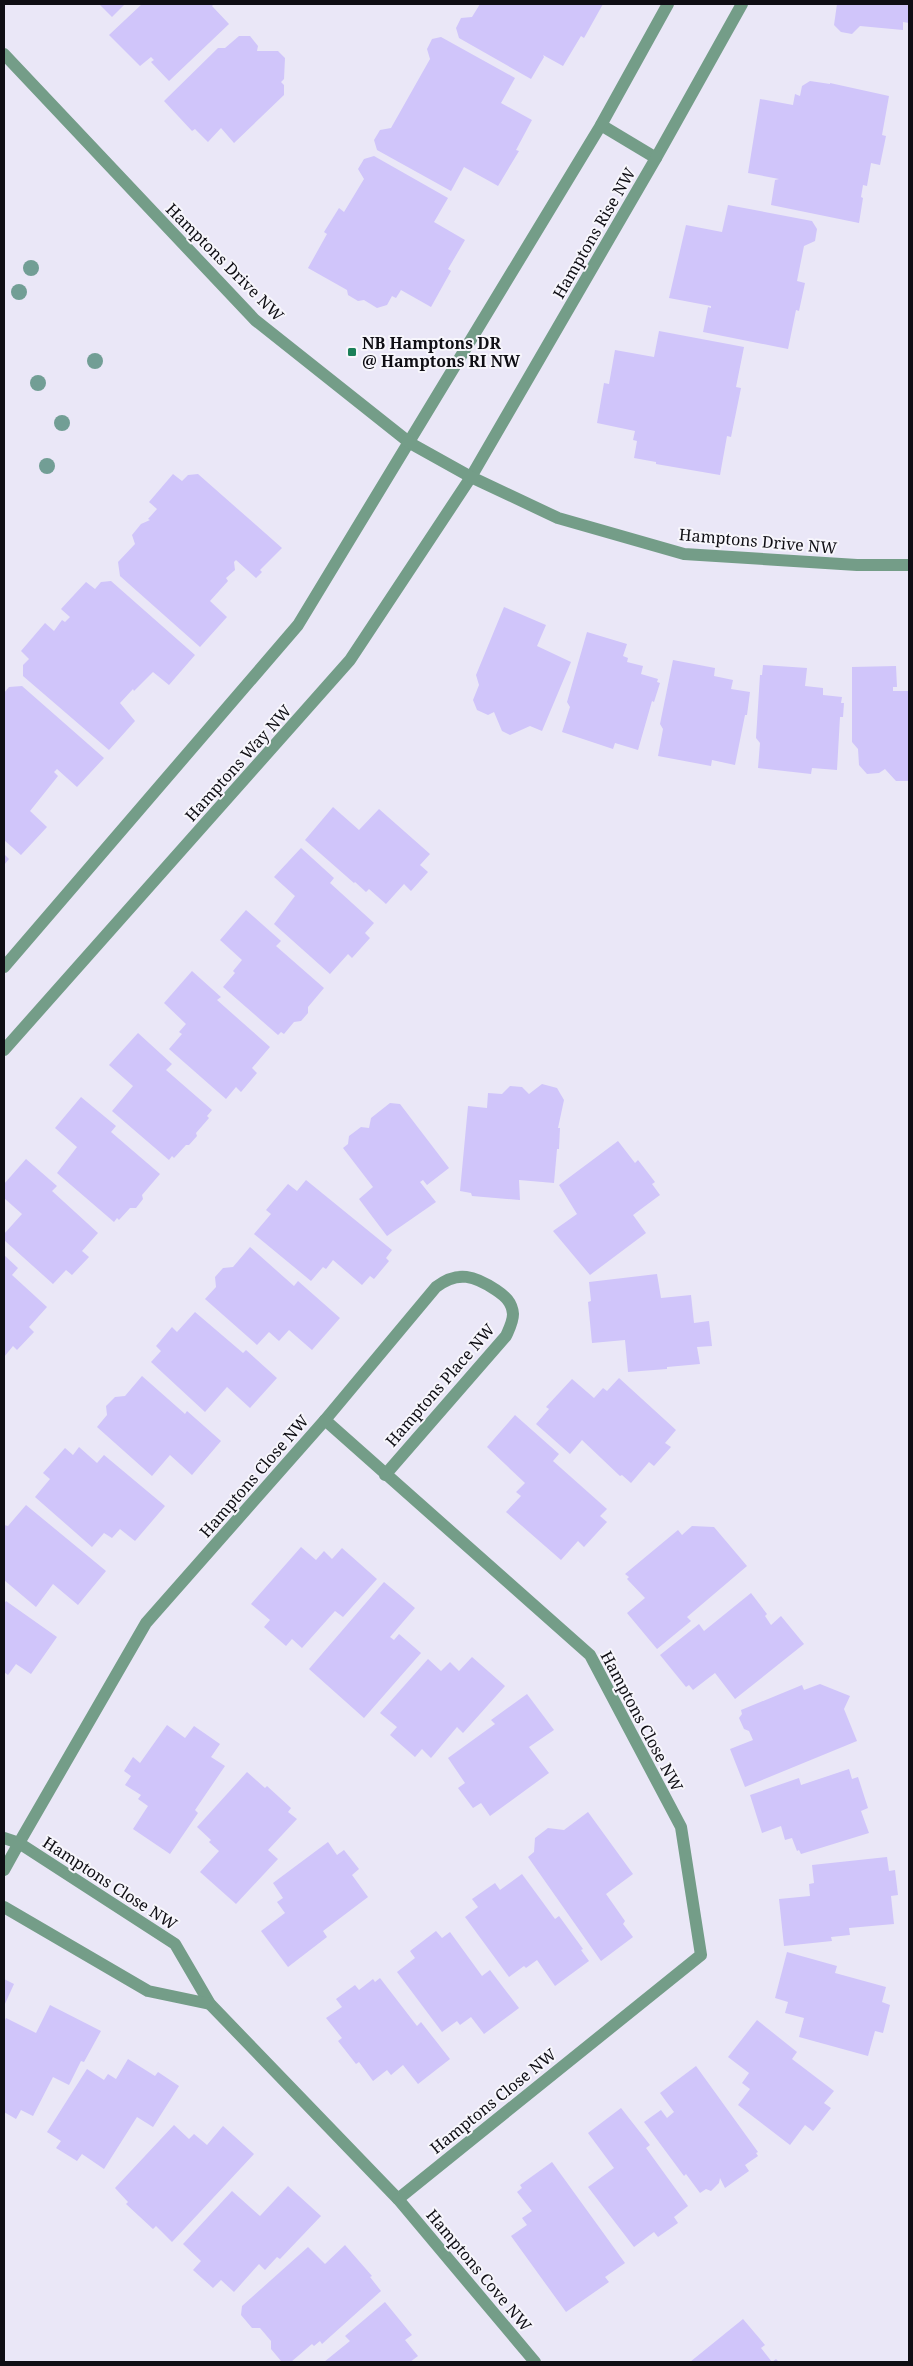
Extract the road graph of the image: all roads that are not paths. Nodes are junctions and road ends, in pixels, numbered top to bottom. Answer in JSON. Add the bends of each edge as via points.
{"nodes":[{"id":1,"x":668,"y":4,"type":"edge"},
{"id":2,"x":742,"y":4,"type":"edge"},
{"id":3,"x":4,"y":54,"type":"edge"},
{"id":4,"x":601,"y":125,"type":"junction"},
{"id":5,"x":656,"y":158,"type":"junction"},
{"id":6,"x":410,"y":443,"type":"junction"},
{"id":7,"x":471,"y":477,"type":"junction"},
{"id":8,"x":909,"y":565,"type":"edge"},
{"id":9,"x":4,"y":967,"type":"edge"},
{"id":10,"x":4,"y":1050,"type":"edge"},
{"id":11,"x":325,"y":1420,"type":"junction"},
{"id":12,"x":385,"y":1474,"type":"junction"},
{"id":13,"x":4,"y":1838,"type":"edge"},
{"id":14,"x":19,"y":1843,"type":"junction"},
{"id":15,"x":4,"y":1870,"type":"edge"},
{"id":16,"x":4,"y":1907,"type":"edge"},
{"id":17,"x":210,"y":2004,"type":"junction"},
{"id":18,"x":398,"y":2199,"type":"junction"},
{"id":19,"x":535,"y":2362,"type":"edge"}],
"edges":[{"from":1,"to":4,"type":"street"},
{"from":2,"to":5,"type":"street","name":"Hamptons Rise NW"},
{"from":3,"to":6,"type":"street","name":"Hamptons Drive NW","via":[[255,320]]},
{"from":4,"to":5,"type":"street"},
{"from":4,"to":6,"type":"street"},
{"from":5,"to":7,"type":"street","name":"Hamptons Rise NW"},
{"from":6,"to":7,"type":"street","name":"Hamptons Drive NW"},
{"from":6,"to":9,"type":"street","via":[[298,625]]},
{"from":7,"to":8,"type":"street","name":"Hamptons Drive NW","via":[[558,518],[684,554],[857,565]]},
{"from":7,"to":10,"type":"street","name":"Hamptons Way NW","via":[[350,660]]},
{"from":11,"to":12,"type":"street","name":"Hamptons Close NW"},
{"from":11,"to":12,"type":"street","name":"Hamptons Place NW","via":[[445,1280],[479,1278],[507,1298],[513,1314],[506,1336]]},
{"from":11,"to":14,"type":"street","name":"Hamptons Close NW","via":[[146,1622]]},
{"from":12,"to":18,"type":"street","name":"Hamptons Close NW","via":[[590,1655],[681,1827],[701,1955]]},
{"from":13,"to":14,"type":"street","name":"Hamptons Close NW"},
{"from":14,"to":15,"type":"street","name":"Hamptons Close NW"},
{"from":14,"to":17,"type":"street","name":"Hamptons Close NW","via":[[175,1944]]},
{"from":16,"to":17,"type":"street","via":[[148,1990]]},
{"from":17,"to":18,"type":"street","name":"Hamptons Close NW"},
{"from":18,"to":19,"type":"street","name":"Hamptons Cove NW"}]}
